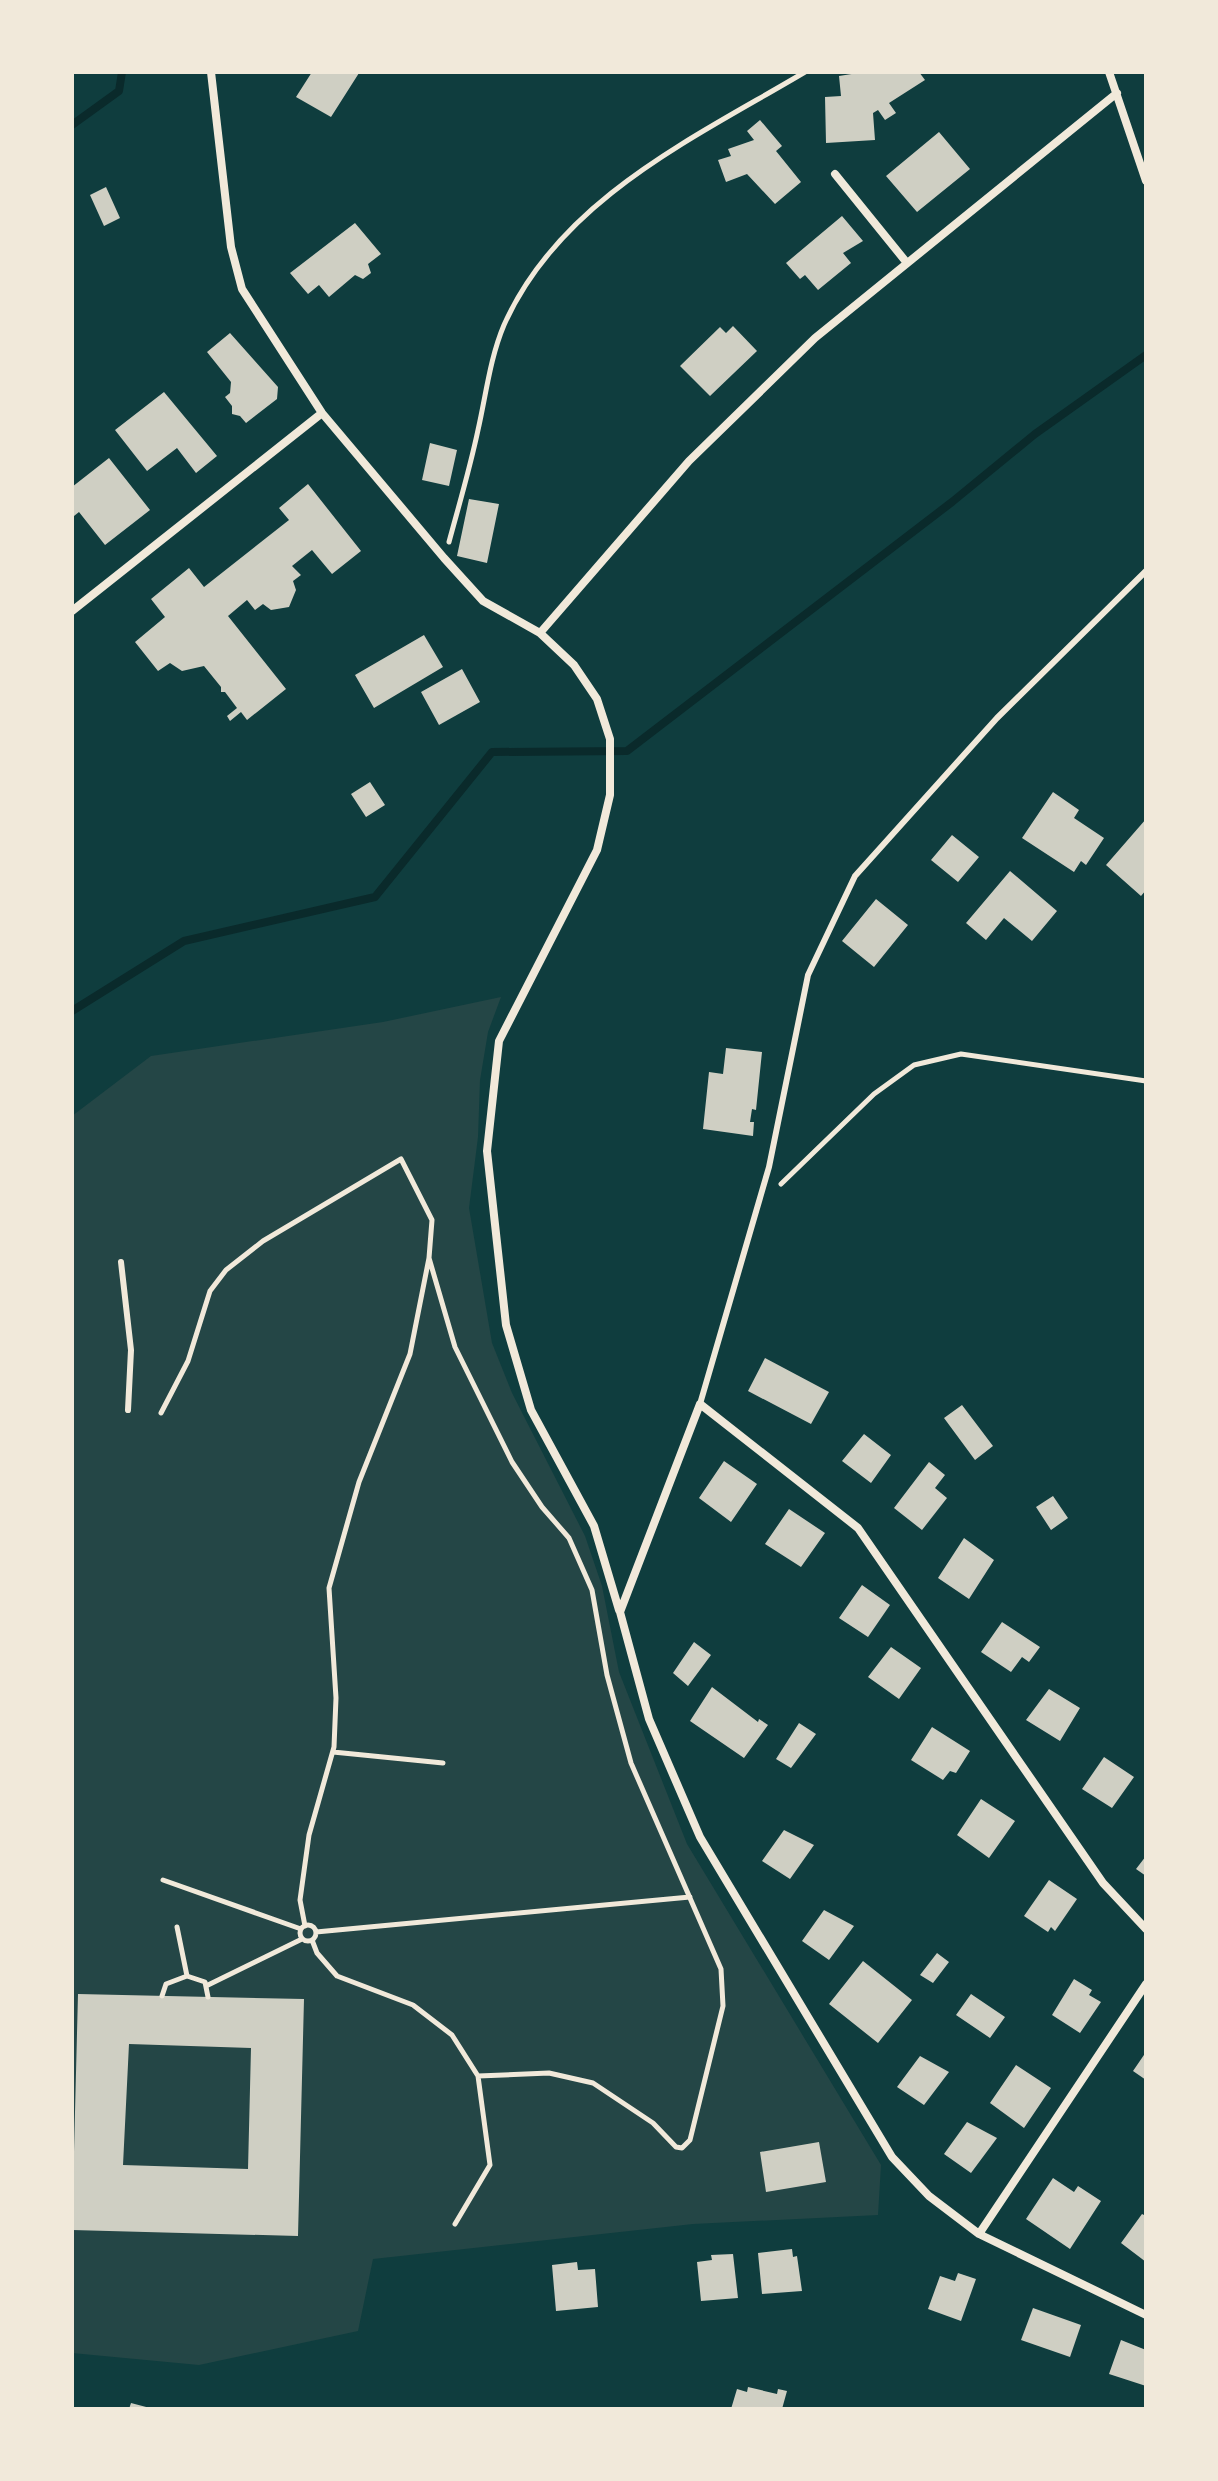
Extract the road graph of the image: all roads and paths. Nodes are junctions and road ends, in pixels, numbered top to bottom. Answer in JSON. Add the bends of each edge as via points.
{"nodes":[{"id":1,"x":211,"y":72,"type":"edge"},
{"id":2,"x":805,"y":72,"type":"edge"},
{"id":3,"x":1109,"y":72,"type":"edge"},
{"id":4,"x":1117,"y":93,"type":"junction"},
{"id":5,"x":835,"y":174,"type":"dead end"},
{"id":6,"x":1146,"y":181,"type":"edge"},
{"id":7,"x":907,"y":263,"type":"junction"},
{"id":8,"x":322,"y":413,"type":"junction"},
{"id":9,"x":444,"y":558,"type":"junction"},
{"id":10,"x":1146,"y":571,"type":"edge"},
{"id":11,"x":72,"y":611,"type":"edge"},
{"id":12,"x":540,"y":633,"type":"junction"},
{"id":13,"x":1146,"y":1081,"type":"edge"},
{"id":14,"x":758,"y":1208,"type":"junction"},
{"id":15,"x":429,"y":1258,"type":"junction"},
{"id":16,"x":121,"y":1262,"type":"dead end"},
{"id":17,"x":700,"y":1404,"type":"junction"},
{"id":18,"x":128,"y":1410,"type":"dead end"},
{"id":19,"x":161,"y":1413,"type":"dead end"},
{"id":20,"x":620,"y":1612,"type":"junction"},
{"id":21,"x":333,"y":1752,"type":"junction"},
{"id":22,"x":443,"y":1763,"type":"dead end"},
{"id":23,"x":163,"y":1880,"type":"dead end"},
{"id":24,"x":690,"y":1897,"type":"junction"},
{"id":25,"x":177,"y":1927,"type":"dead end"},
{"id":26,"x":303,"y":1928,"type":"junction"},
{"id":27,"x":1146,"y":1929,"type":"edge"},
{"id":28,"x":316,"y":1932,"type":"junction"},
{"id":29,"x":302,"y":1939,"type":"junction"},
{"id":30,"x":312,"y":1940,"type":"junction"},
{"id":31,"x":187,"y":1976,"type":"junction"},
{"id":32,"x":1146,"y":1984,"type":"edge"},
{"id":33,"x":206,"y":1986,"type":"junction"},
{"id":34,"x":162,"y":1996,"type":"dead end"},
{"id":35,"x":208,"y":1997,"type":"dead end"},
{"id":36,"x":478,"y":2076,"type":"junction"},
{"id":37,"x":455,"y":2224,"type":"dead end"},
{"id":38,"x":979,"y":2234,"type":"junction"},
{"id":39,"x":1146,"y":2315,"type":"edge"}],
"edges":[{"from":1,"to":8,"type":"street","via":[[231,247],[242,289]]},
{"from":2,"to":9,"type":"path","via":[[611,191],[563,234],[505,323]]},
{"from":3,"to":4,"type":"street"},
{"from":4,"to":6,"type":"street"},
{"from":4,"to":7,"type":"street"},
{"from":5,"to":7,"type":"street"},
{"from":7,"to":12,"type":"street","via":[[815,338],[689,461]]},
{"from":8,"to":9,"type":"street"},
{"from":8,"to":11,"type":"street"},
{"from":9,"to":12,"type":"street","via":[[483,601]]},
{"from":10,"to":14,"type":"lane","via":[[997,718],[855,876],[808,975]]},
{"from":12,"to":20,"type":"street","via":[[597,699],[610,739],[610,795],[597,850],[499,1041],[487,1151],[506,1325],[531,1410],[594,1526]]},
{"from":13,"to":14,"type":"path","via":[[961,1054],[914,1065],[874,1094]]},
{"from":14,"to":17,"type":"lane"},
{"from":15,"to":19,"type":"path","via":[[432,1220],[401,1159],[263,1241],[226,1270],[210,1291],[188,1361]]},
{"from":15,"to":21,"type":"path","via":[[410,1354],[359,1482],[329,1588],[336,1698]]},
{"from":15,"to":24,"type":"path","via":[[461,1359],[512,1462],[569,1538],[592,1590],[607,1675],[631,1763]]},
{"from":16,"to":18,"type":"lane","via":[[131,1350]]},
{"from":17,"to":20,"type":"street"},
{"from":17,"to":27,"type":"street","via":[[858,1528],[1103,1883]]},
{"from":20,"to":38,"type":"street","via":[[649,1719],[700,1837],[892,2157],[929,2196]]},
{"from":21,"to":22,"type":"path"},
{"from":21,"to":26,"type":"path","via":[[309,1835],[300,1900]]},
{"from":23,"to":26,"type":"path"},
{"from":24,"to":28,"type":"path"},
{"from":24,"to":36,"type":"path","via":[[721,1969],[723,2006],[686,2145],[676,2147],[653,2123],[593,2083],[549,2073]]},
{"from":25,"to":31,"type":"path"},
{"from":26,"to":28,"type":"path"},
{"from":26,"to":29,"type":"path"},
{"from":28,"to":30,"type":"path"},
{"from":29,"to":30,"type":"path"},
{"from":29,"to":33,"type":"path"},
{"from":30,"to":36,"type":"path","via":[[337,1976],[413,2005],[452,2035]]},
{"from":31,"to":33,"type":"path","via":[[197,1976]]},
{"from":31,"to":34,"type":"path","via":[[166,1984]]},
{"from":32,"to":38,"type":"street"},
{"from":33,"to":35,"type":"path"},
{"from":36,"to":37,"type":"path","via":[[490,2165]]},
{"from":38,"to":39,"type":"street"}]}
